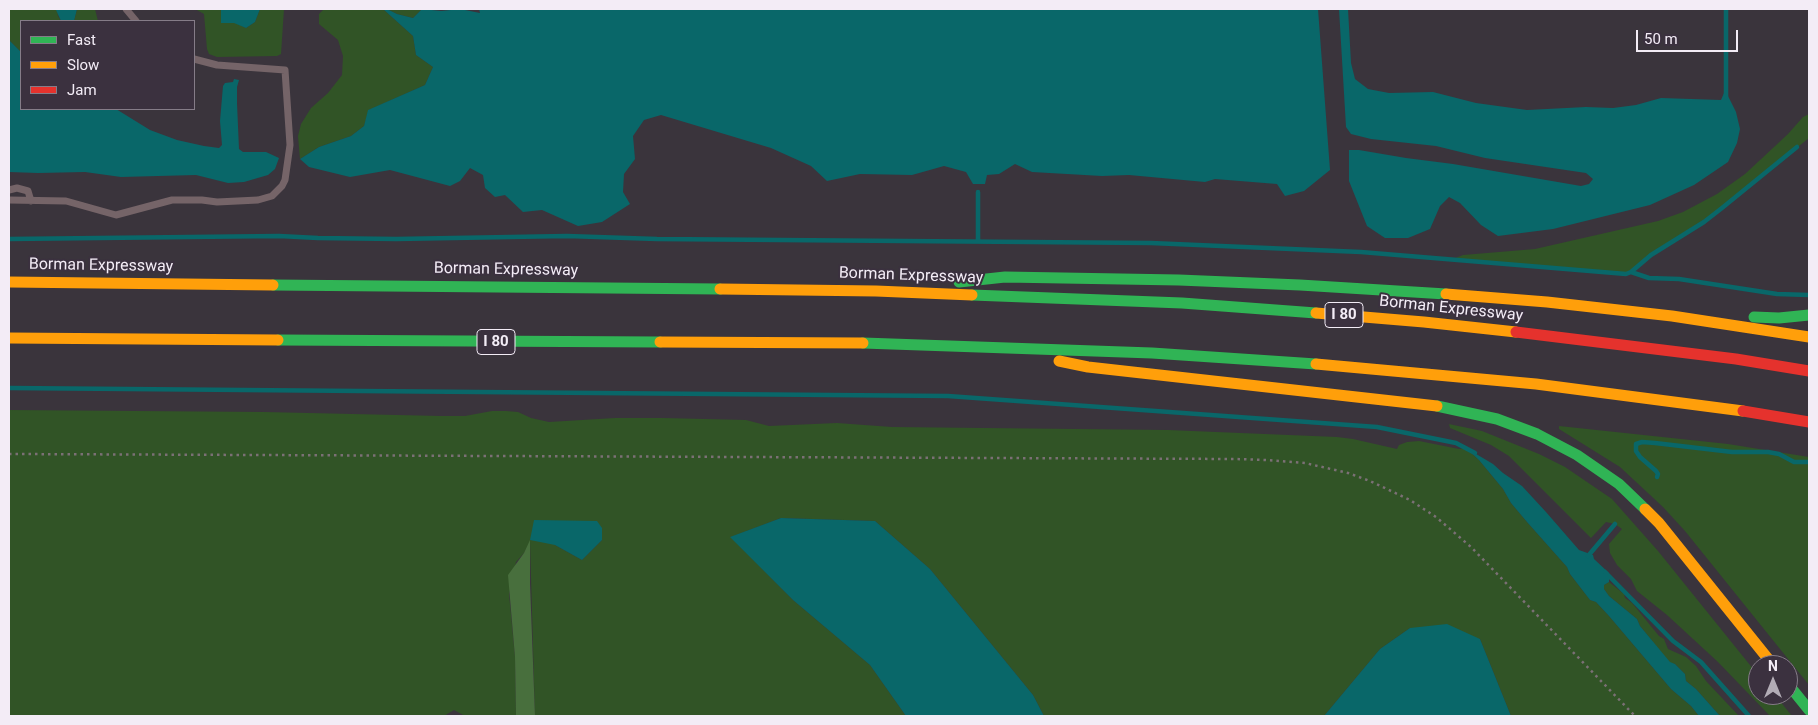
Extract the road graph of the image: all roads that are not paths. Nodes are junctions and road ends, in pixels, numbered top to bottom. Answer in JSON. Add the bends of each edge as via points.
{"nodes":[{"id":1,"x":126,"y":9,"type":"edge"},
{"id":2,"x":135,"y":20,"type":"edge"},
{"id":3,"x":195,"y":59,"type":"edge"},
{"id":4,"x":9,"y":190,"type":"edge"},
{"id":5,"x":9,"y":200,"type":"edge"},
{"id":6,"x":31,"y":201,"type":"junction"},
{"id":7,"x":9,"y":282,"type":"edge"},
{"id":8,"x":876,"y":291,"type":"junction"},
{"id":9,"x":1809,"y":315,"type":"edge"},
{"id":10,"x":1672,"y":316,"type":"junction"},
{"id":11,"x":1809,"y":337,"type":"edge"},
{"id":12,"x":9,"y":338,"type":"edge"},
{"id":13,"x":984,"y":346,"type":"junction"},
{"id":14,"x":1809,"y":371,"type":"edge"},
{"id":15,"x":1809,"y":422,"type":"edge"},
{"id":16,"x":1765,"y":655,"type":"edge"},
{"id":17,"x":1798,"y":696,"type":"edge"},
{"id":18,"x":1809,"y":710,"type":"edge"}],
"edges":[{"from":1,"to":2,"type":"lane"},
{"from":3,"to":6,"type":"lane","via":[[217,66],[285,70],[290,145],[285,180],[278,192],[258,200],[172,200],[116,215],[66,201]]},
{"from":4,"to":6,"type":"lane","via":[[28,191]]},
{"from":5,"to":6,"type":"lane"},
{"from":7,"to":8,"type":"highway","name":"Borman Expressway","number":"I 80"},
{"from":8,"to":10,"type":"highway","via":[[1005,276],[1188,280],[1300,284],[1548,302]]},
{"from":8,"to":14,"type":"highway","name":"Borman Expressway","number":"I 80","via":[[1172,302],[1304,311],[1547,335]]},
{"from":9,"to":10,"type":"highway","via":[[1779,318]]},
{"from":10,"to":11,"type":"highway"},
{"from":12,"to":13,"type":"highway","number":"I 80"},
{"from":13,"to":15,"type":"highway","number":"I 80","via":[[1279,361],[1418,372],[1536,384]]},
{"from":13,"to":16,"type":"highway","via":[[1088,367],[1445,408],[1497,419],[1537,434],[1577,455],[1633,497],[1659,523]]},
{"from":17,"to":18,"type":"highway"}]}
